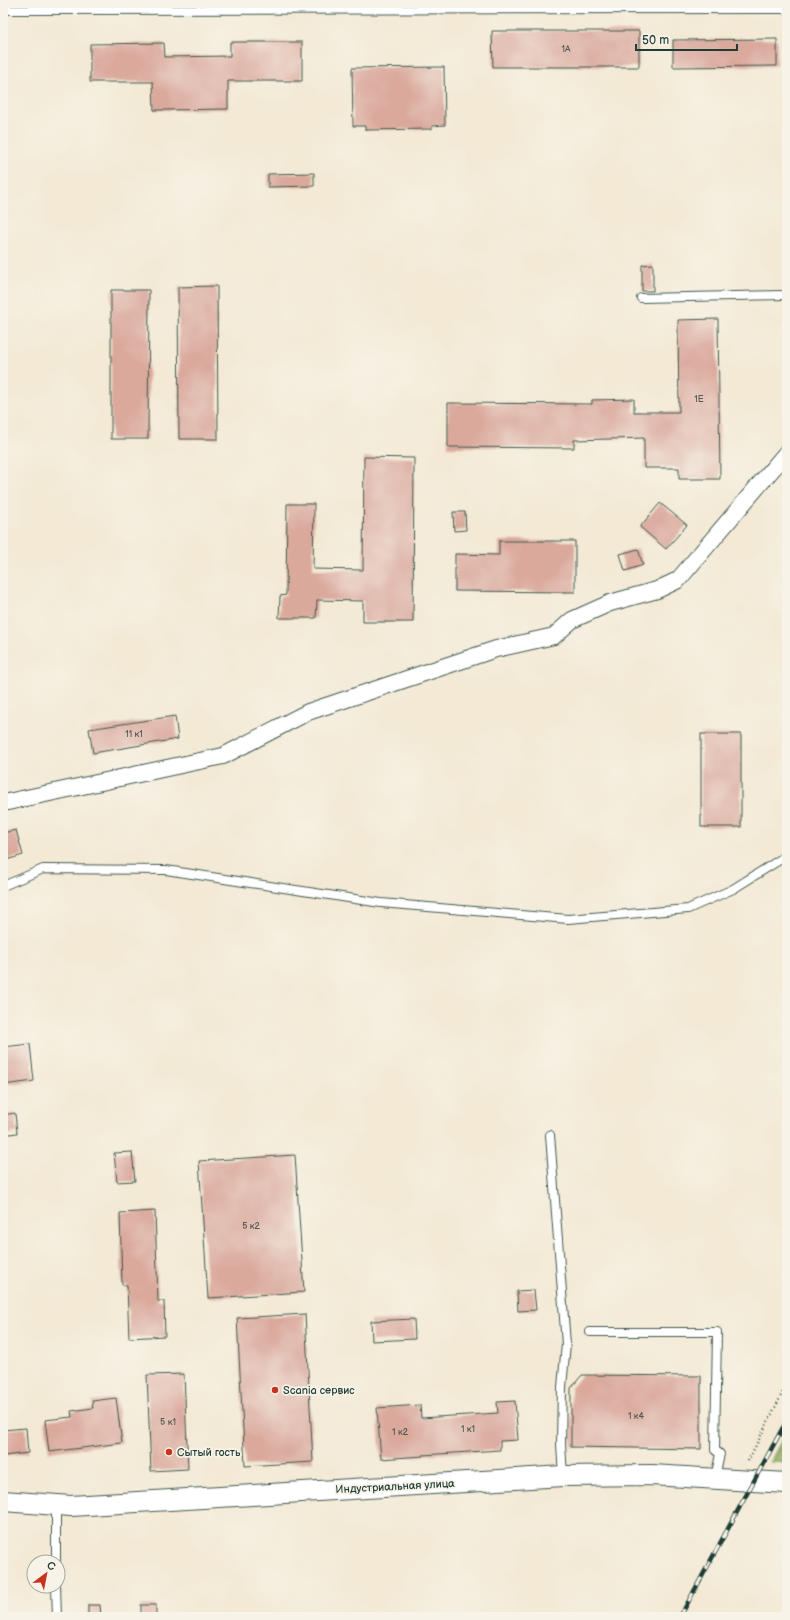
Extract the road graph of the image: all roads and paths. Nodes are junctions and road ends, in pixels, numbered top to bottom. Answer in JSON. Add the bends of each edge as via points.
{"nodes":[{"id":1,"x":3,"y":10,"type":"edge"},
{"id":2,"x":787,"y":10,"type":"edge"},
{"id":3,"x":787,"y":295,"type":"edge"},
{"id":4,"x":642,"y":298,"type":"dead end"},
{"id":5,"x":787,"y":452,"type":"edge"},
{"id":6,"x":3,"y":803,"type":"edge"},
{"id":7,"x":787,"y":852,"type":"edge"},
{"id":8,"x":3,"y":886,"type":"edge"},
{"id":9,"x":550,"y":1135,"type":"dead end"},
{"id":10,"x":590,"y":1332,"type":"dead end"},
{"id":11,"x":787,"y":1384,"type":"edge"},
{"id":12,"x":748,"y":1461,"type":"dead end"},
{"id":13,"x":563,"y":1476,"type":"junction"},
{"id":14,"x":715,"y":1478,"type":"junction"},
{"id":15,"x":787,"y":1483,"type":"edge"},
{"id":16,"x":3,"y":1501,"type":"edge"},
{"id":17,"x":56,"y":1505,"type":"junction"},
{"id":18,"x":56,"y":1554,"type":"edge"},
{"id":19,"x":56,"y":1594,"type":"edge"},
{"id":20,"x":57,"y":1617,"type":"edge"}],
"edges":[{"from":1,"to":2,"type":"lane"},
{"from":3,"to":4,"type":"lane"},
{"from":5,"to":6,"type":"street","via":[[678,580],[657,590],[610,603],[572,620],[554,636],[496,649],[308,712],[223,756]]},
{"from":7,"to":8,"type":"lane","via":[[781,859],[733,889],[688,909],[568,919],[380,903],[166,870],[43,869]]},
{"from":9,"to":13,"type":"lane","via":[[566,1344],[562,1387]]},
{"from":10,"to":14,"type":"lane","via":[[717,1332],[715,1450],[720,1454]]},
{"from":11,"to":12,"type":"path"},
{"from":13,"to":14,"type":"street","name":"Индустриальная улица","via":[[652,1475]]},
{"from":13,"to":17,"type":"street","name":"Индустриальная улица"},
{"from":14,"to":15,"type":"street","name":"Индустриальная улица"},
{"from":16,"to":17,"type":"street","name":"Индустриальная улица"},
{"from":17,"to":18,"type":"lane"},
{"from":19,"to":20,"type":"lane"}]}
